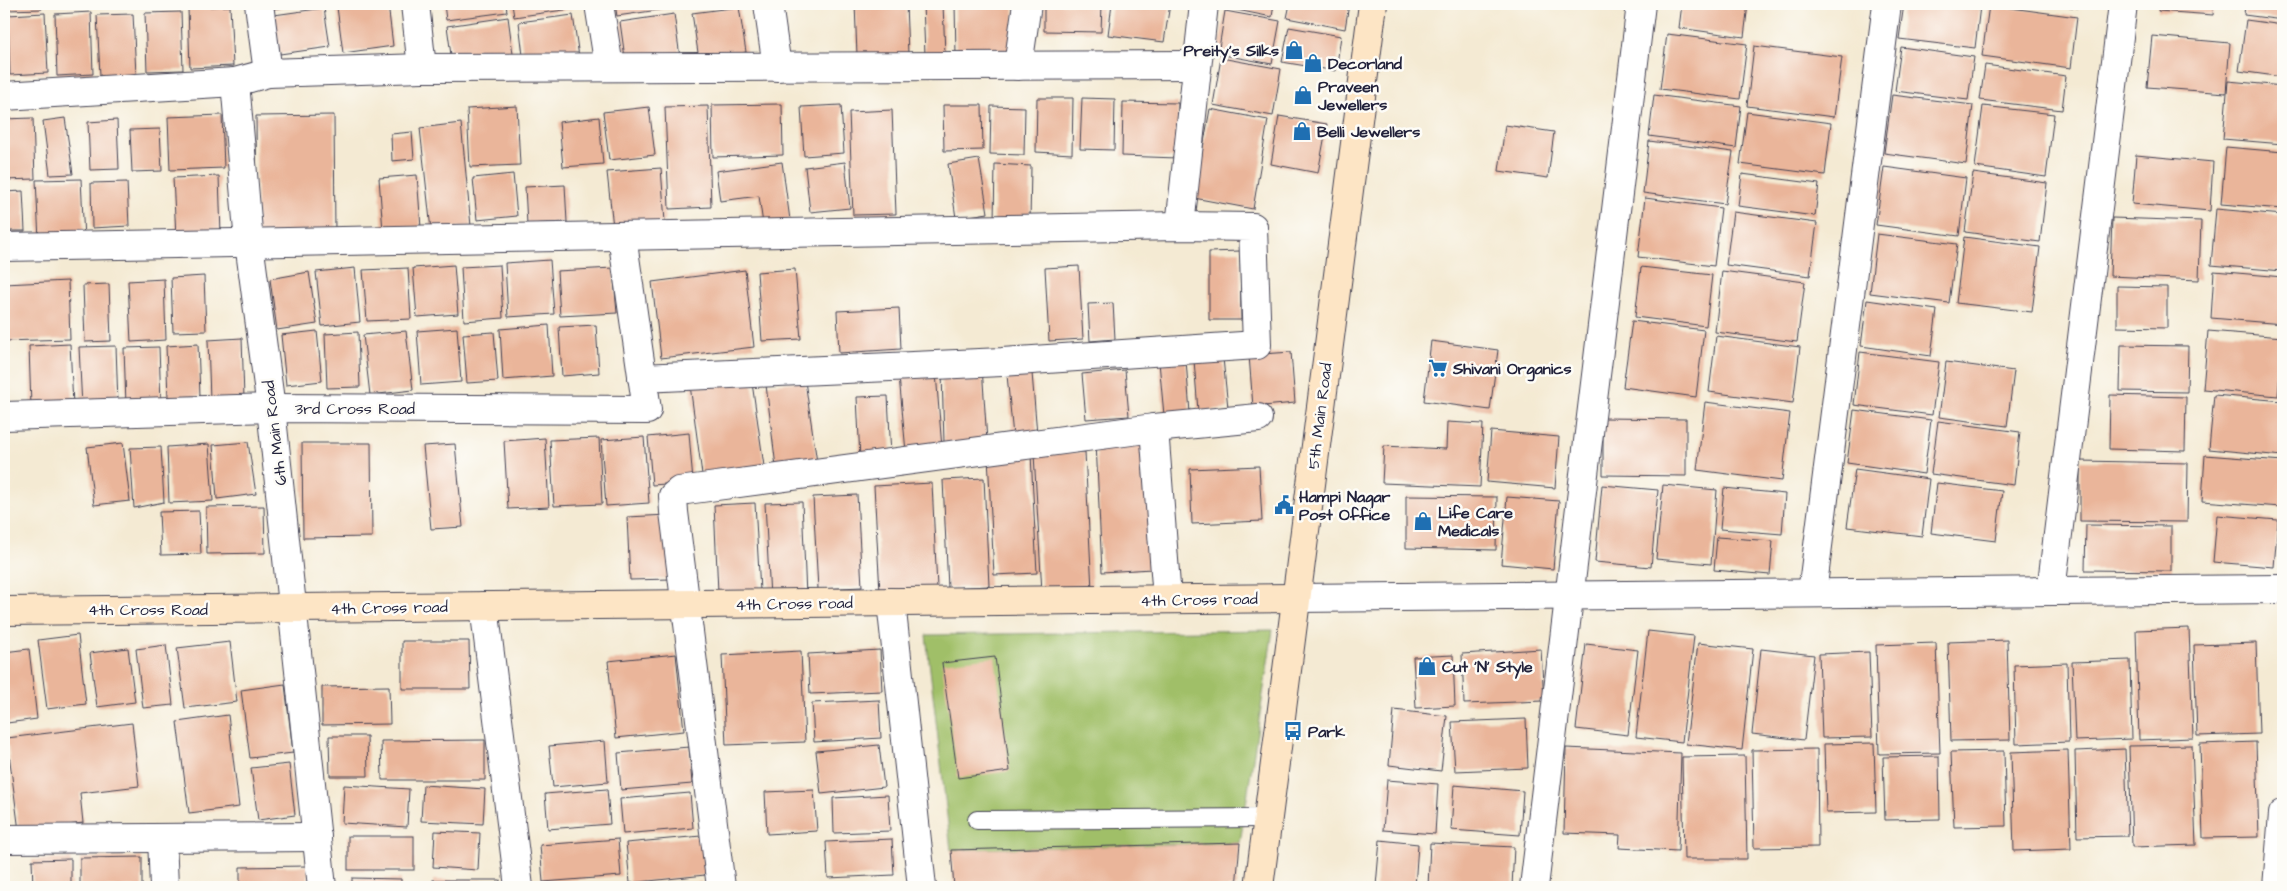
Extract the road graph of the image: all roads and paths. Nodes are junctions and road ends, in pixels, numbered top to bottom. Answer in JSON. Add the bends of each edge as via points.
{"nodes":[{"id":1,"x":259,"y":4,"type":"edge"},
{"id":2,"x":415,"y":4,"type":"edge"},
{"id":3,"x":599,"y":4,"type":"edge"},
{"id":4,"x":768,"y":4,"type":"edge"},
{"id":5,"x":1027,"y":4,"type":"edge"},
{"id":6,"x":1204,"y":4,"type":"edge"},
{"id":7,"x":1373,"y":4,"type":"edge"},
{"id":8,"x":1641,"y":4,"type":"edge"},
{"id":9,"x":1887,"y":4,"type":"edge"},
{"id":10,"x":2123,"y":4,"type":"edge"},
{"id":11,"x":1196,"y":65,"type":"junction"},
{"id":12,"x":1018,"y":66,"type":"junction"},
{"id":13,"x":609,"y":67,"type":"junction"},
{"id":14,"x":778,"y":67,"type":"junction"},
{"id":15,"x":422,"y":68,"type":"junction"},
{"id":16,"x":268,"y":73,"type":"junction"},
{"id":17,"x":235,"y":82,"type":"junction"},
{"id":18,"x":4,"y":96,"type":"edge"},
{"id":19,"x":1180,"y":226,"type":"junction"},
{"id":20,"x":622,"y":236,"type":"junction"},
{"id":21,"x":249,"y":243,"type":"junction"},
{"id":22,"x":4,"y":247,"type":"edge"},
{"id":23,"x":642,"y":378,"type":"junction"},
{"id":24,"x":272,"y":408,"type":"junction"},
{"id":25,"x":4,"y":416,"type":"edge"},
{"id":26,"x":1258,"y":418,"type":"dead end"},
{"id":27,"x":1154,"y":428,"type":"junction"},
{"id":28,"x":2283,"y":589,"type":"edge"},
{"id":29,"x":2051,"y":591,"type":"junction"},
{"id":30,"x":1812,"y":593,"type":"junction"},
{"id":31,"x":1570,"y":596,"type":"junction"},
{"id":32,"x":1295,"y":598,"type":"junction"},
{"id":33,"x":1167,"y":599,"type":"junction"},
{"id":34,"x":891,"y":602,"type":"junction"},
{"id":35,"x":686,"y":604,"type":"junction"},
{"id":36,"x":484,"y":606,"type":"junction"},
{"id":37,"x":293,"y":608,"type":"junction"},
{"id":38,"x":4,"y":611,"type":"edge"},
{"id":39,"x":2283,"y":814,"type":"edge"},
{"id":40,"x":1268,"y":818,"type":"junction"},
{"id":41,"x":976,"y":820,"type":"dead end"},
{"id":42,"x":317,"y":837,"type":"junction"},
{"id":43,"x":162,"y":838,"type":"junction"},
{"id":44,"x":4,"y":839,"type":"edge"},
{"id":45,"x":164,"y":887,"type":"edge"},
{"id":46,"x":322,"y":887,"type":"edge"},
{"id":47,"x":519,"y":887,"type":"edge"},
{"id":48,"x":721,"y":887,"type":"edge"},
{"id":49,"x":922,"y":887,"type":"edge"},
{"id":50,"x":1259,"y":887,"type":"edge"},
{"id":51,"x":1534,"y":887,"type":"edge"},
{"id":52,"x":2277,"y":887,"type":"edge"}],
"edges":[{"from":1,"to":16,"type":"street"},
{"from":2,"to":15,"type":"street"},
{"from":3,"to":13,"type":"street"},
{"from":4,"to":14,"type":"street"},
{"from":5,"to":12,"type":"street"},
{"from":6,"to":11,"type":"street"},
{"from":7,"to":32,"type":"main road","name":"5th Main Road"},
{"from":8,"to":31,"type":"street"},
{"from":9,"to":30,"type":"street"},
{"from":10,"to":29,"type":"street"},
{"from":11,"to":12,"type":"street"},
{"from":11,"to":19,"type":"street"},
{"from":12,"to":14,"type":"street"},
{"from":13,"to":14,"type":"street"},
{"from":13,"to":15,"type":"street"},
{"from":15,"to":16,"type":"street"},
{"from":16,"to":17,"type":"street"},
{"from":17,"to":18,"type":"street"},
{"from":17,"to":21,"type":"street","name":"6th Main Road"},
{"from":19,"to":20,"type":"street"},
{"from":19,"to":23,"type":"street","via":[[1254,227],[1257,345],[1002,362]]},
{"from":20,"to":21,"type":"street"},
{"from":20,"to":23,"type":"street"},
{"from":21,"to":22,"type":"street"},
{"from":21,"to":24,"type":"street","name":"6th Main Road"},
{"from":23,"to":24,"type":"street","name":"3rd Cross Road","via":[[647,410]]},
{"from":24,"to":25,"type":"street","name":"3rd Cross Road"},
{"from":24,"to":37,"type":"street","name":"6th Main Road"},
{"from":26,"to":27,"type":"street"},
{"from":27,"to":33,"type":"street"},
{"from":27,"to":35,"type":"street","via":[[679,490],[673,496]]},
{"from":28,"to":29,"type":"street"},
{"from":29,"to":30,"type":"street"},
{"from":30,"to":31,"type":"street"},
{"from":31,"to":32,"type":"street"},
{"from":31,"to":51,"type":"street"},
{"from":32,"to":33,"type":"main road","name":"4th Cross road"},
{"from":32,"to":40,"type":"main road","name":"5th Main Road"},
{"from":33,"to":34,"type":"main road","name":"4th Cross road"},
{"from":34,"to":35,"type":"main road","name":"4th Cross road"},
{"from":34,"to":49,"type":"street"},
{"from":35,"to":36,"type":"main road","name":"4th Cross road"},
{"from":35,"to":48,"type":"street"},
{"from":36,"to":37,"type":"main road","name":"4th Cross road"},
{"from":36,"to":47,"type":"street"},
{"from":37,"to":38,"type":"main road","name":"4th Cross Road"},
{"from":37,"to":42,"type":"street","name":"6th Main Road"},
{"from":39,"to":52,"type":"street"},
{"from":40,"to":41,"type":"lane"},
{"from":40,"to":50,"type":"main road","name":"5th Main Road"},
{"from":42,"to":43,"type":"street"},
{"from":42,"to":46,"type":"street","name":"6th Main Road"},
{"from":43,"to":44,"type":"street"},
{"from":43,"to":45,"type":"street"}]}
